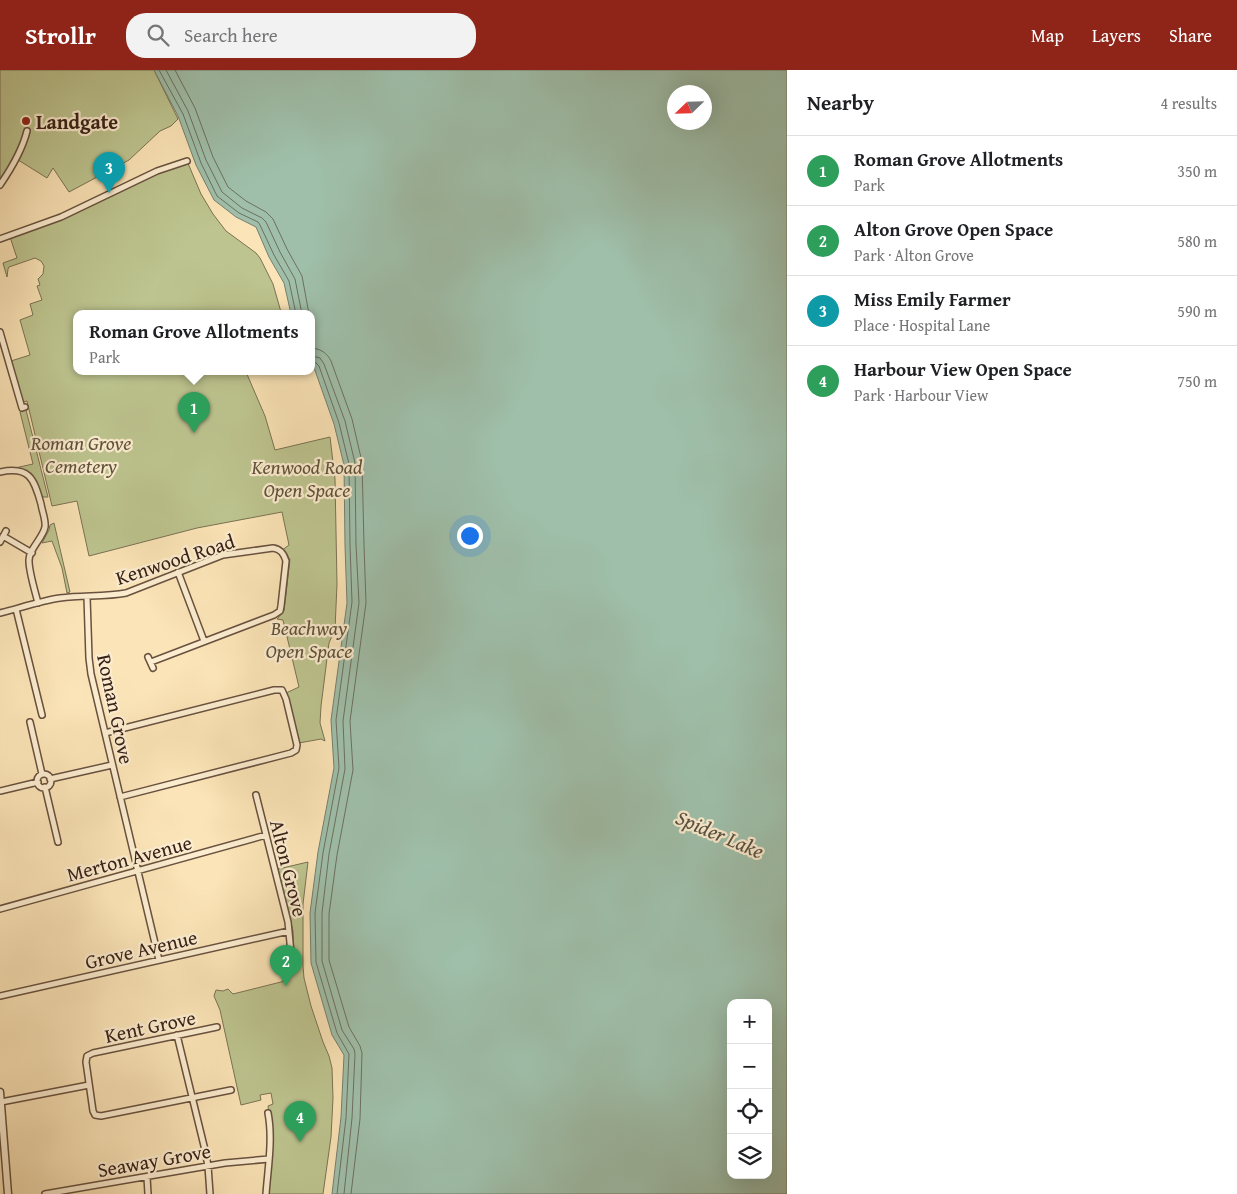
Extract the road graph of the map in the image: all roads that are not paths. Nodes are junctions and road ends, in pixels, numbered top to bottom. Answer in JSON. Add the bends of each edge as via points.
{"nodes":[{"id":1,"x":27,"y":131,"type":"dead end"},
{"id":2,"x":187,"y":160,"type":"dead end"},
{"id":3,"x":0,"y":185,"type":"edge"},
{"id":4,"x":1,"y":237,"type":"edge"},
{"id":5,"x":0,"y":332,"type":"edge"},
{"id":6,"x":25,"y":406,"type":"dead end"},
{"id":7,"x":0,"y":472,"type":"edge"},
{"id":8,"x":6,"y":531,"type":"dead end"},
{"id":9,"x":3,"y":536,"type":"junction"},
{"id":10,"x":0,"y":542,"type":"edge"},
{"id":11,"x":32,"y":552,"type":"junction"},
{"id":12,"x":178,"y":572,"type":"junction"},
{"id":13,"x":87,"y":597,"type":"junction"},
{"id":14,"x":38,"y":603,"type":"junction"},
{"id":15,"x":16,"y":610,"type":"junction"},
{"id":16,"x":0,"y":613,"type":"edge"},
{"id":17,"x":204,"y":641,"type":"junction"},
{"id":18,"x":153,"y":668,"type":"dead end"},
{"id":19,"x":42,"y":715,"type":"dead end"},
{"id":20,"x":30,"y":722,"type":"dead end"},
{"id":21,"x":105,"y":734,"type":"junction"},
{"id":22,"x":112,"y":765,"type":"junction"},
{"id":23,"x":42,"y":774,"type":"junction"},
{"id":24,"x":50,"y":779,"type":"junction"},
{"id":25,"x":38,"y":782,"type":"junction"},
{"id":26,"x":45,"y":787,"type":"junction"},
{"id":27,"x":0,"y":791,"type":"edge"},
{"id":28,"x":256,"y":795,"type":"dead end"},
{"id":29,"x":120,"y":797,"type":"junction"},
{"id":30,"x":266,"y":836,"type":"junction"},
{"id":31,"x":58,"y":842,"type":"dead end"},
{"id":32,"x":137,"y":871,"type":"junction"},
{"id":33,"x":0,"y":909,"type":"edge"},
{"id":34,"x":289,"y":931,"type":"junction"},
{"id":35,"x":159,"y":960,"type":"junction"},
{"id":36,"x":286,"y":978,"type":"dead end"},
{"id":37,"x":0,"y":996,"type":"edge"},
{"id":38,"x":217,"y":1027,"type":"dead end"},
{"id":39,"x":177,"y":1036,"type":"junction"},
{"id":40,"x":89,"y":1085,"type":"junction"},
{"id":41,"x":231,"y":1090,"type":"dead end"},
{"id":42,"x":0,"y":1092,"type":"edge"},
{"id":43,"x":192,"y":1097,"type":"junction"},
{"id":44,"x":1,"y":1102,"type":"edge"},
{"id":45,"x":268,"y":1113,"type":"dead end"},
{"id":46,"x":1,"y":1124,"type":"edge"},
{"id":47,"x":269,"y":1159,"type":"junction"},
{"id":48,"x":208,"y":1166,"type":"junction"},
{"id":49,"x":147,"y":1177,"type":"junction"},
{"id":50,"x":80,"y":1191,"type":"edge"},
{"id":51,"x":8,"y":1194,"type":"edge"},
{"id":52,"x":45,"y":1194,"type":"edge"},
{"id":53,"x":148,"y":1194,"type":"edge"},
{"id":54,"x":210,"y":1194,"type":"edge"},
{"id":55,"x":266,"y":1194,"type":"edge"}],
"edges":[{"from":1,"to":3,"type":"street","via":[[20,152]]},
{"from":2,"to":4,"type":"street","via":[[61,217]]},
{"from":5,"to":6,"type":"street","via":[[22,408]]},
{"from":7,"to":11,"type":"street","via":[[16,470],[28,475],[35,484],[45,529]]},
{"from":8,"to":9,"type":"street"},
{"from":9,"to":10,"type":"street"},
{"from":9,"to":11,"type":"street"},
{"from":11,"to":14,"type":"street","via":[[29,561]]},
{"from":12,"to":13,"type":"street","name":"Kenwood Road","via":[[126,593]]},
{"from":12,"to":17,"type":"street"},
{"from":12,"to":17,"type":"street","name":"Kenwood Road","via":[[223,555],[273,548],[278,548],[284,555],[280,611]]},
{"from":13,"to":14,"type":"street","name":"Kenwood Road"},
{"from":13,"to":21,"type":"street","name":"Roman Grove","via":[[91,674]]},
{"from":14,"to":15,"type":"street","name":"Kenwood Road"},
{"from":15,"to":16,"type":"street","name":"Kenwood Road"},
{"from":15,"to":19,"type":"street"},
{"from":17,"to":18,"type":"street","name":"Kenwood Road","via":[[150,659]]},
{"from":20,"to":23,"type":"street"},
{"from":21,"to":22,"type":"street","name":"Roman Grove"},
{"from":21,"to":29,"type":"street","via":[[282,690],[297,745],[291,753]]},
{"from":22,"to":24,"type":"street"},
{"from":22,"to":29,"type":"street","name":"Roman Grove"},
{"from":23,"to":24,"type":"street"},
{"from":23,"to":25,"type":"street"},
{"from":24,"to":26,"type":"street","via":[[50,784]]},
{"from":25,"to":26,"type":"street"},
{"from":25,"to":27,"type":"street"},
{"from":26,"to":31,"type":"street"},
{"from":28,"to":30,"type":"street","name":"Alton Grove"},
{"from":29,"to":32,"type":"street","name":"Roman Grove"},
{"from":30,"to":32,"type":"street","name":"Merton Avenue"},
{"from":30,"to":34,"type":"street","name":"Alton Grove"},
{"from":32,"to":33,"type":"street","name":"Merton Avenue"},
{"from":32,"to":35,"type":"street","name":"Roman Grove"},
{"from":34,"to":35,"type":"street","name":"Grove Avenue"},
{"from":34,"to":36,"type":"street","name":"Alton Grove","via":[[292,953]]},
{"from":35,"to":37,"type":"street","name":"Grove Avenue"},
{"from":38,"to":39,"type":"street","name":"Kent Grove"},
{"from":39,"to":40,"type":"street","name":"Kent Grove","via":[[87,1056]]},
{"from":39,"to":43,"type":"street"},
{"from":40,"to":43,"type":"street","via":[[93,1111],[101,1116]]},
{"from":40,"to":44,"type":"street"},
{"from":41,"to":43,"type":"street"},
{"from":42,"to":44,"type":"street"},
{"from":43,"to":48,"type":"street"},
{"from":44,"to":46,"type":"street"},
{"from":45,"to":47,"type":"street"},
{"from":46,"to":51,"type":"street"},
{"from":47,"to":48,"type":"street","name":"Seaway Grove"},
{"from":47,"to":55,"type":"street"},
{"from":48,"to":49,"type":"street","name":"Seaway Grove"},
{"from":48,"to":54,"type":"street"},
{"from":49,"to":50,"type":"street","name":"Seaway Grove"},
{"from":49,"to":53,"type":"street"},
{"from":50,"to":52,"type":"street","name":"Seaway Grove"}]}
